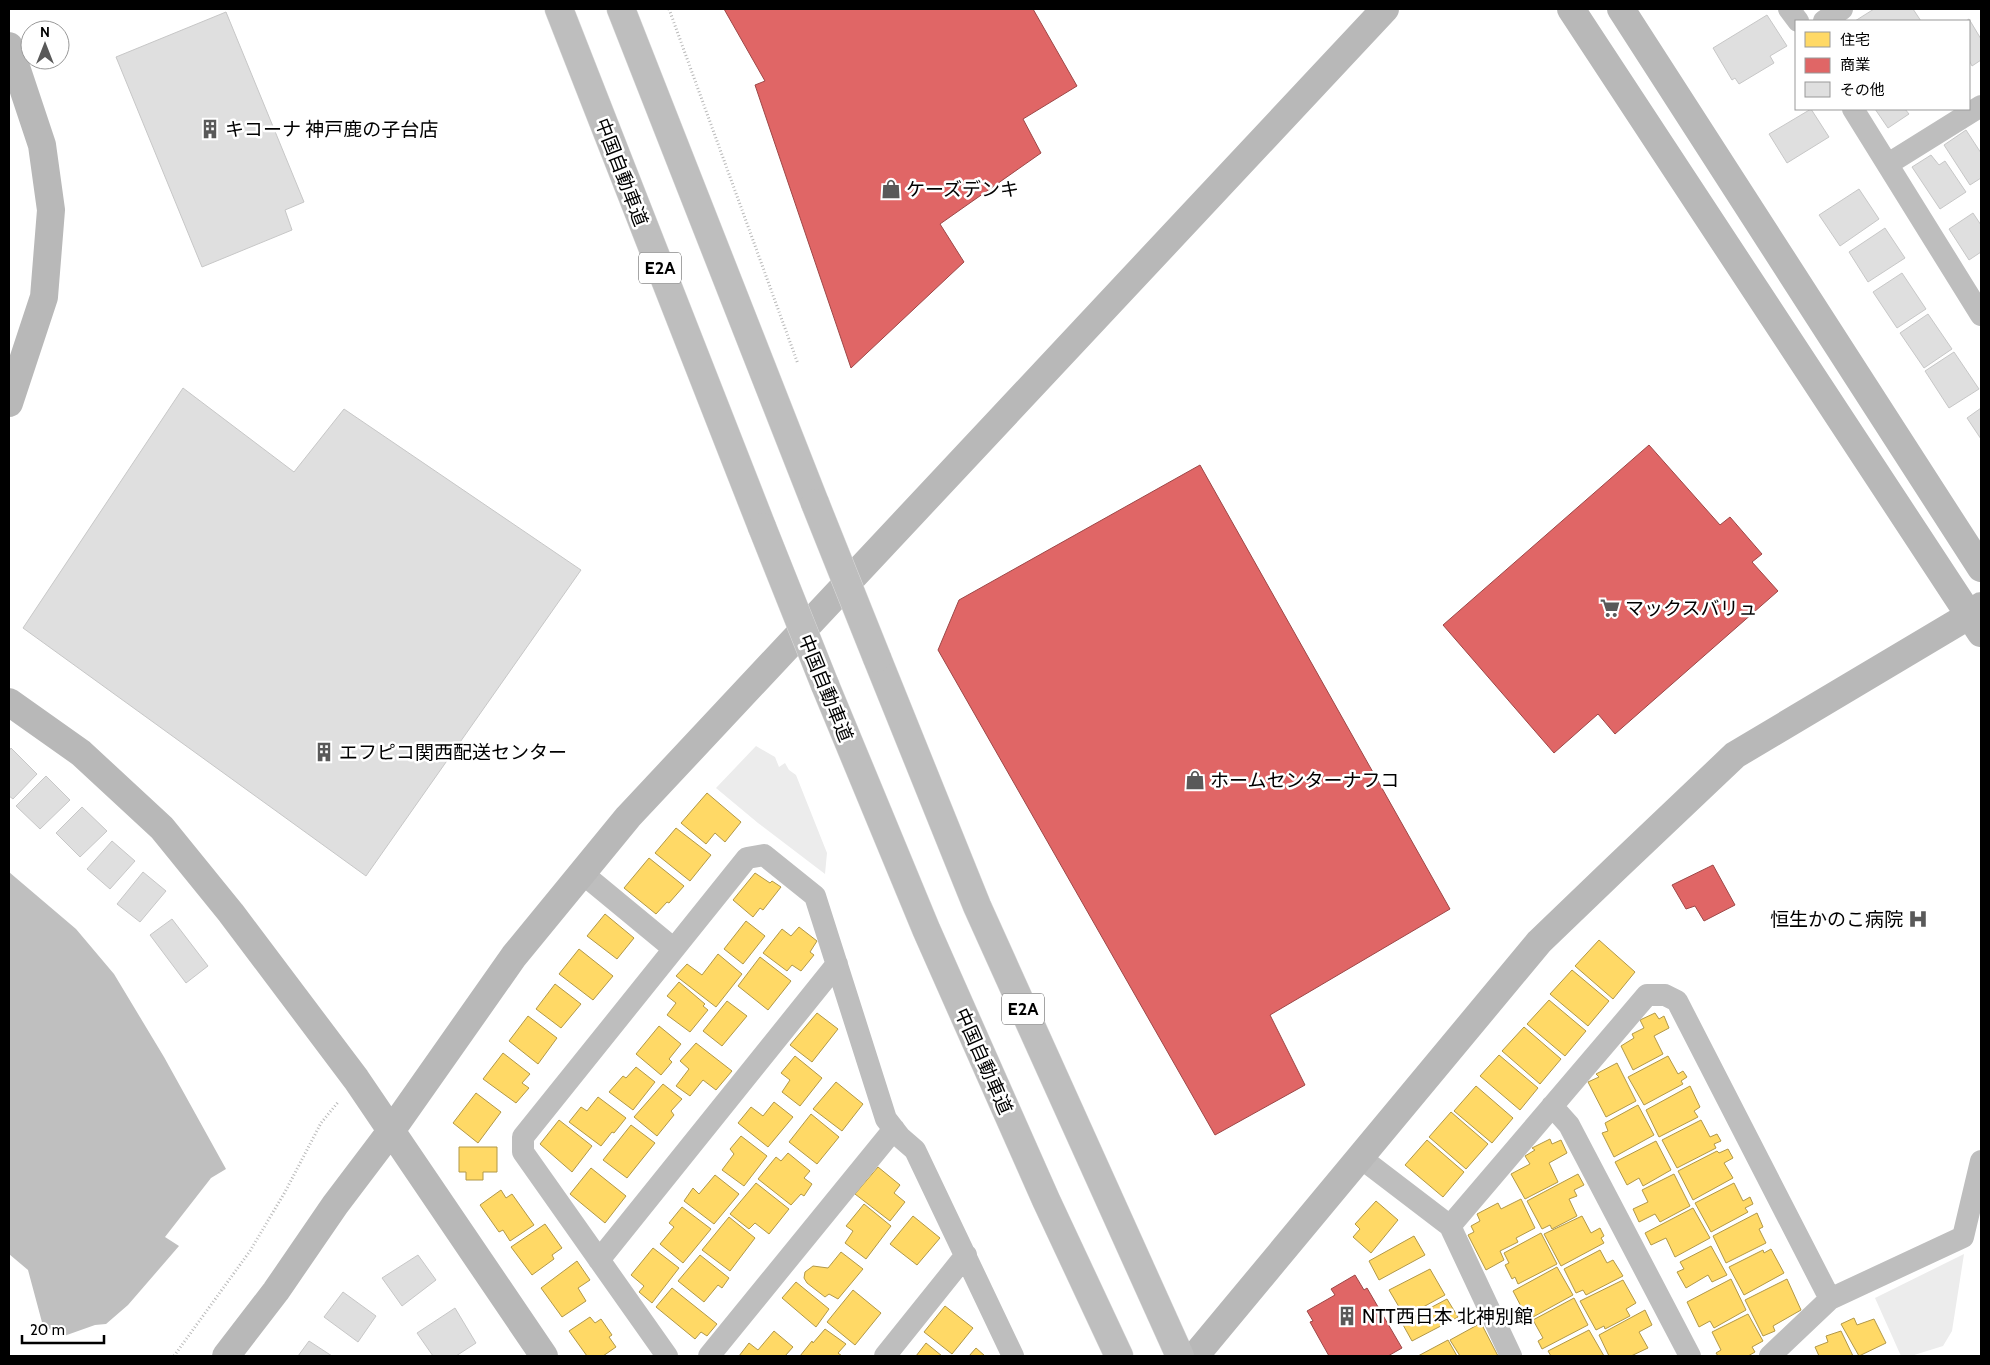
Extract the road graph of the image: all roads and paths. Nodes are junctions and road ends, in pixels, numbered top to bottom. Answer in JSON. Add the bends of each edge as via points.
{"nodes":[{"id":1,"x":559,"y":9,"type":"edge"},
{"id":2,"x":621,"y":9,"type":"edge"},
{"id":3,"x":669,"y":9,"type":"edge"},
{"id":4,"x":1385,"y":9,"type":"edge"},
{"id":5,"x":1570,"y":9,"type":"edge"},
{"id":6,"x":1621,"y":9,"type":"edge"},
{"id":7,"x":1789,"y":9,"type":"edge"},
{"id":8,"x":1842,"y":9,"type":"edge"},
{"id":9,"x":1797,"y":20,"type":"edge"},
{"id":10,"x":1826,"y":20,"type":"edge"},
{"id":11,"x":9,"y":46,"type":"edge"},
{"id":12,"x":1981,"y":106,"type":"edge"},
{"id":13,"x":1854,"y":110,"type":"edge"},
{"id":14,"x":1888,"y":164,"type":"junction"},
{"id":15,"x":1974,"y":287,"type":"edge"},
{"id":16,"x":1981,"y":315,"type":"edge"},
{"id":17,"x":798,"y":364,"type":"dead end"},
{"id":18,"x":9,"y":402,"type":"edge"},
{"id":19,"x":1981,"y":568,"type":"edge"},
{"id":20,"x":1978,"y":618,"type":"edge"},
{"id":21,"x":9,"y":702,"type":"edge"},
{"id":22,"x":582,"y":873,"type":"junction"},
{"id":23,"x":674,"y":949,"type":"junction"},
{"id":24,"x":837,"y":964,"type":"junction"},
{"id":25,"x":356,"y":1079,"type":"junction"},
{"id":26,"x":1552,"y":1106,"type":"junction"},
{"id":27,"x":894,"y":1129,"type":"junction"},
{"id":28,"x":391,"y":1131,"type":"junction"},
{"id":29,"x":1361,"y":1158,"type":"junction"},
{"id":30,"x":1981,"y":1162,"type":"edge"},
{"id":31,"x":1450,"y":1226,"type":"junction"},
{"id":32,"x":966,"y":1255,"type":"junction"},
{"id":33,"x":600,"y":1260,"type":"junction"},
{"id":34,"x":1830,"y":1299,"type":"junction"},
{"id":35,"x":174,"y":1356,"type":"edge"},
{"id":36,"x":226,"y":1356,"type":"edge"},
{"id":37,"x":544,"y":1356,"type":"edge"},
{"id":38,"x":667,"y":1356,"type":"edge"},
{"id":39,"x":709,"y":1356,"type":"edge"},
{"id":40,"x":884,"y":1356,"type":"edge"},
{"id":41,"x":1013,"y":1356,"type":"edge"},
{"id":42,"x":1119,"y":1356,"type":"edge"},
{"id":43,"x":1180,"y":1356,"type":"edge"},
{"id":44,"x":1195,"y":1356,"type":"edge"},
{"id":45,"x":1511,"y":1356,"type":"edge"},
{"id":46,"x":1690,"y":1356,"type":"edge"},
{"id":47,"x":1770,"y":1356,"type":"edge"}],
"edges":[{"from":1,"to":42,"type":"highway","name":"中国自動車道","number":"E2A","bridge":true,"via":[[825,685],[930,938]]},
{"from":2,"to":43,"type":"highway","number":"E2A","bridge":true,"via":[[977,906]]},
{"from":3,"to":17,"type":"path"},
{"from":4,"to":22,"type":"street","via":[[628,816]]},
{"from":5,"to":20,"type":"street"},
{"from":6,"to":19,"type":"street"},
{"from":7,"to":9,"type":"street"},
{"from":8,"to":10,"type":"street"},
{"from":11,"to":18,"type":"street","via":[[42,145],[51,210],[44,298]]},
{"from":12,"to":14,"type":"street"},
{"from":13,"to":14,"type":"street"},
{"from":14,"to":15,"type":"street"},
{"from":15,"to":16,"type":"street"},
{"from":20,"to":29,"type":"street","via":[[1735,755],[1539,942]]},
{"from":21,"to":25,"type":"street","via":[[81,753],[162,828],[231,913]]},
{"from":22,"to":23,"type":"street"},
{"from":22,"to":28,"type":"street","via":[[514,956]]},
{"from":23,"to":24,"type":"street","via":[[747,858],[764,855],[815,896]]},
{"from":23,"to":33,"type":"street","via":[[523,1137],[522,1152]]},
{"from":24,"to":27,"type":"street","via":[[886,1119]]},
{"from":24,"to":33,"type":"street"},
{"from":25,"to":28,"type":"street"},
{"from":25,"to":35,"type":"path","via":[[321,1123],[250,1251]]},
{"from":26,"to":31,"type":"street"},
{"from":26,"to":34,"type":"street","via":[[1647,995],[1665,994],[1677,1001]]},
{"from":26,"to":46,"type":"street","via":[[1569,1125]]},
{"from":27,"to":32,"type":"street","via":[[916,1150]]},
{"from":27,"to":39,"type":"street"},
{"from":28,"to":36,"type":"street"},
{"from":28,"to":37,"type":"street"},
{"from":29,"to":31,"type":"street"},
{"from":29,"to":44,"type":"street"},
{"from":30,"to":34,"type":"street","via":[[1962,1237]]},
{"from":31,"to":45,"type":"street"},
{"from":32,"to":40,"type":"street"},
{"from":32,"to":41,"type":"street"},
{"from":33,"to":38,"type":"street"},
{"from":34,"to":47,"type":"street"}]}
